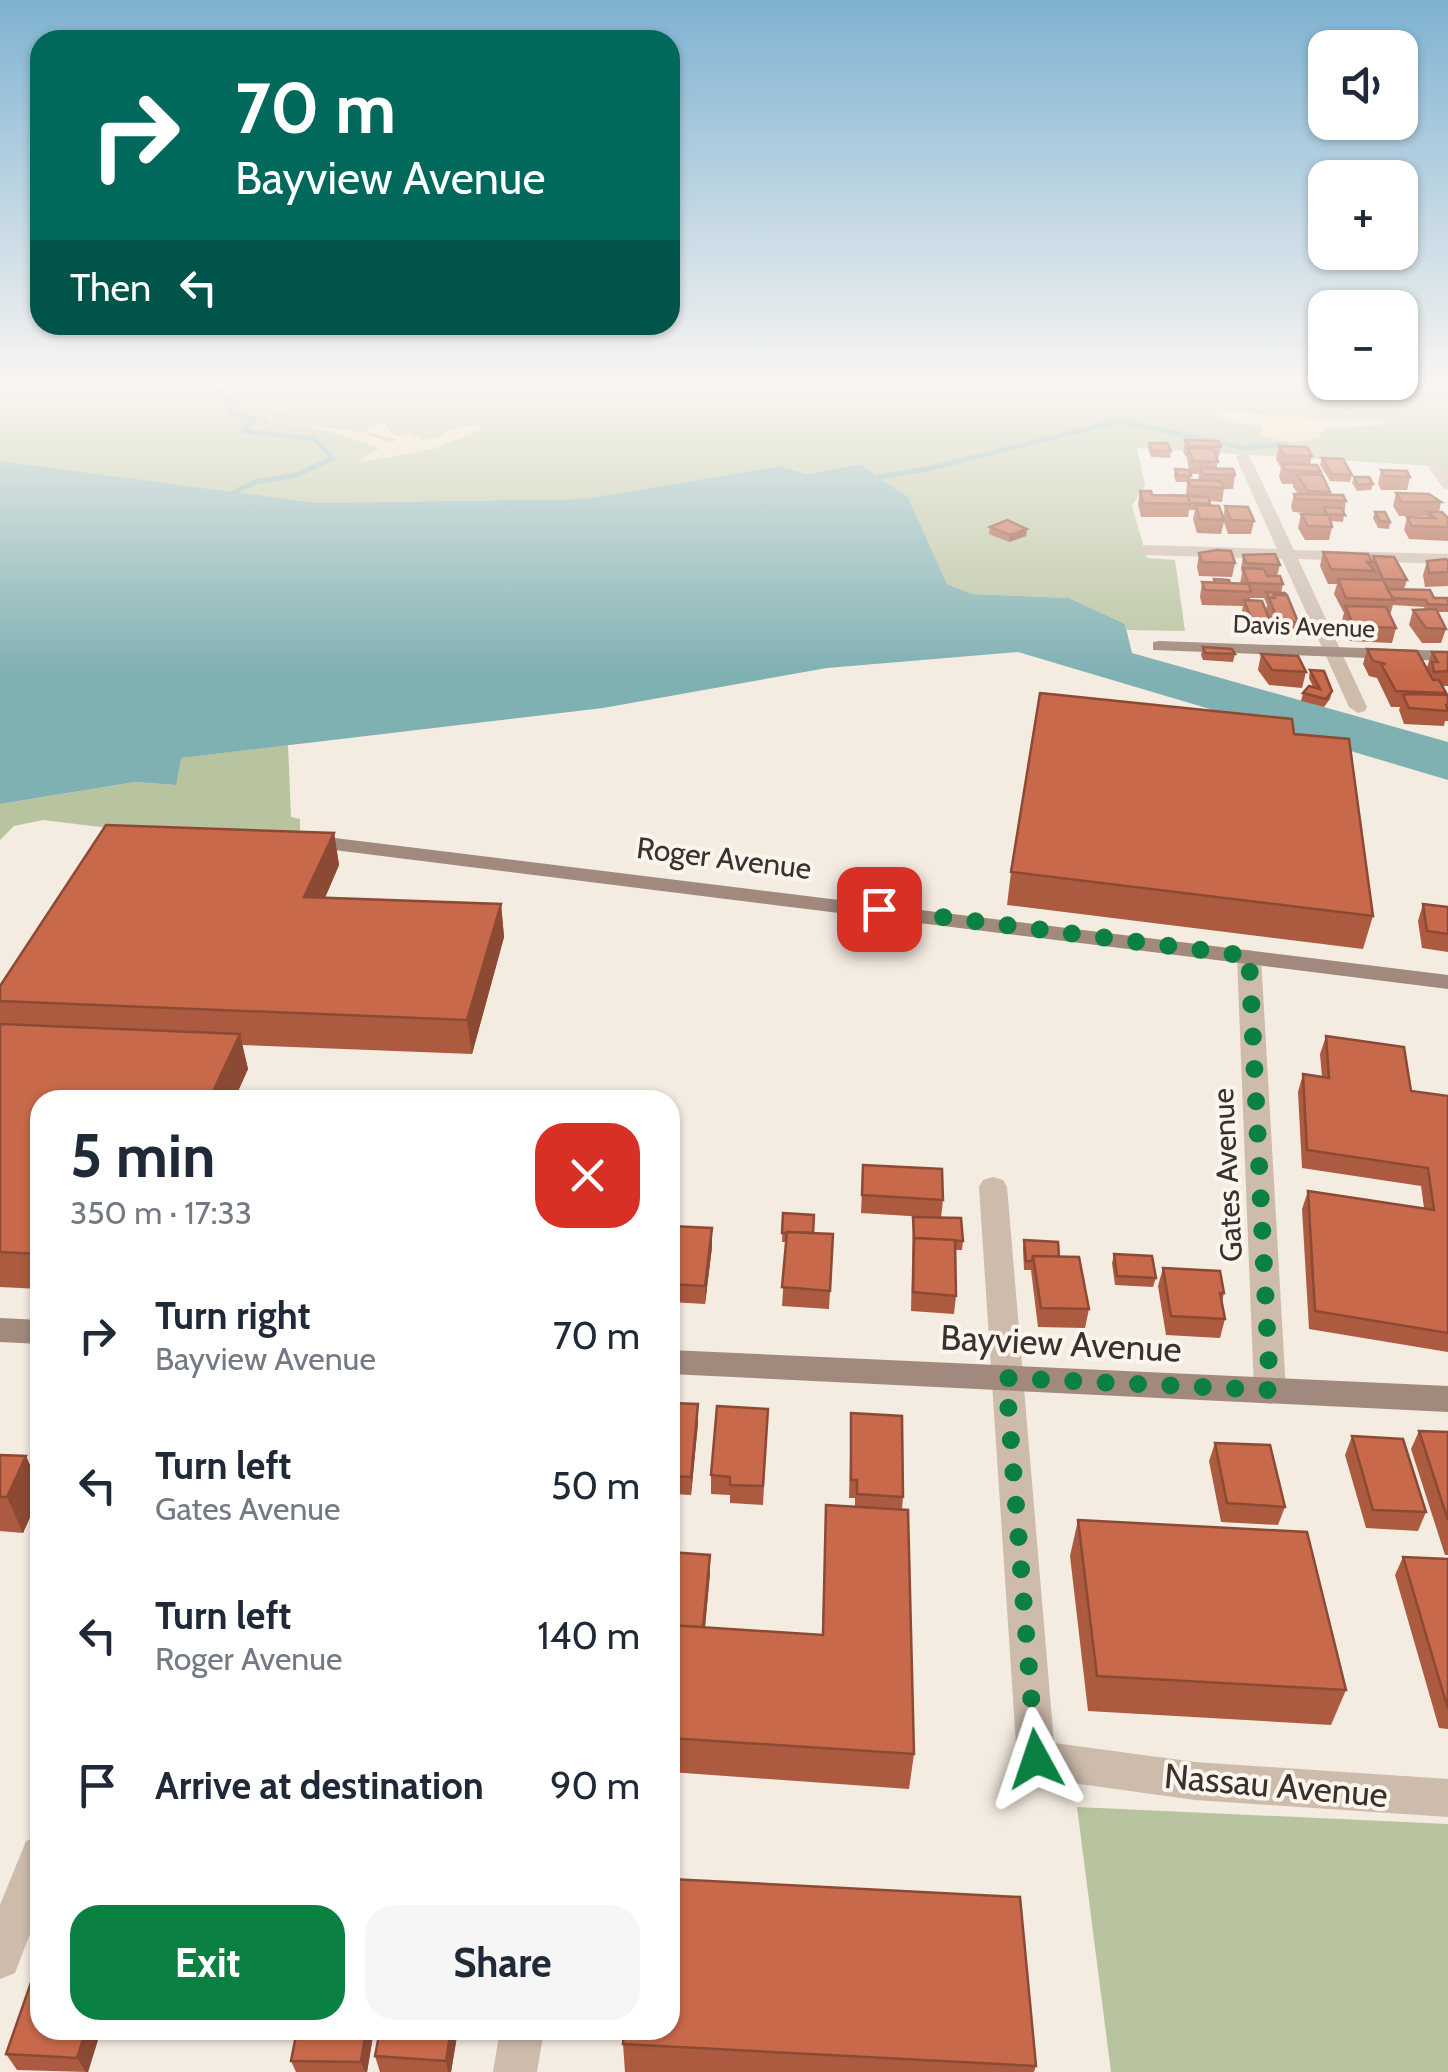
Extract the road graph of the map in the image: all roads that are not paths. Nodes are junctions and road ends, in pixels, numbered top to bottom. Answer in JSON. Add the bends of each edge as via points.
{"nodes":[{"id":1,"x":1256,"y":482,"type":"edge"},
{"id":2,"x":1145,"y":550,"type":"dead end"},
{"id":3,"x":1288,"y":554,"type":"junction"},
{"id":4,"x":1448,"y":559,"type":"edge"},
{"id":5,"x":1159,"y":646,"type":"dead end"},
{"id":6,"x":1333,"y":652,"type":"junction"},
{"id":7,"x":1448,"y":656,"type":"edge"},
{"id":8,"x":1358,"y":707,"type":"dead end"},
{"id":9,"x":287,"y":839,"type":"edge"},
{"id":10,"x":1249,"y":956,"type":"junction"},
{"id":11,"x":1448,"y":982,"type":"edge"},
{"id":12,"x":993,"y":1187,"type":"dead end"},
{"id":13,"x":0,"y":1330,"type":"edge"},
{"id":14,"x":30,"y":1332,"type":"edge"},
{"id":15,"x":680,"y":1362,"type":"edge"},
{"id":16,"x":1006,"y":1378,"type":"junction"},
{"id":17,"x":1270,"y":1390,"type":"junction"},
{"id":18,"x":1448,"y":1400,"type":"edge"},
{"id":19,"x":1448,"y":1798,"type":"edge"},
{"id":20,"x":30,"y":1881,"type":"edge"},
{"id":21,"x":0,"y":1958,"type":"edge"},
{"id":22,"x":521,"y":2040,"type":"edge"},
{"id":23,"x":516,"y":2072,"type":"edge"}],
"edges":[{"from":1,"to":3,"type":"street"},
{"from":2,"to":3,"type":"street"},
{"from":3,"to":4,"type":"street"},
{"from":3,"to":6,"type":"street"},
{"from":5,"to":6,"type":"street","name":"Davis Avenue"},
{"from":6,"to":7,"type":"street","name":"Davis Avenue"},
{"from":6,"to":8,"type":"street"},
{"from":9,"to":10,"type":"street","name":"Roger Avenue"},
{"from":10,"to":11,"type":"street","name":"Roger Avenue"},
{"from":10,"to":17,"type":"street","name":"Gates Avenue"},
{"from":12,"to":16,"type":"street"},
{"from":13,"to":14,"type":"street"},
{"from":15,"to":16,"type":"street","name":"Bayview Avenue"},
{"from":16,"to":17,"type":"street","name":"Bayview Avenue"},
{"from":16,"to":19,"type":"street","name":"Nassau Avenue","via":[[1036,1759],[1195,1781]]},
{"from":17,"to":18,"type":"street","name":"Bayview Avenue"},
{"from":20,"to":21,"type":"street"},
{"from":22,"to":23,"type":"street"}]}
